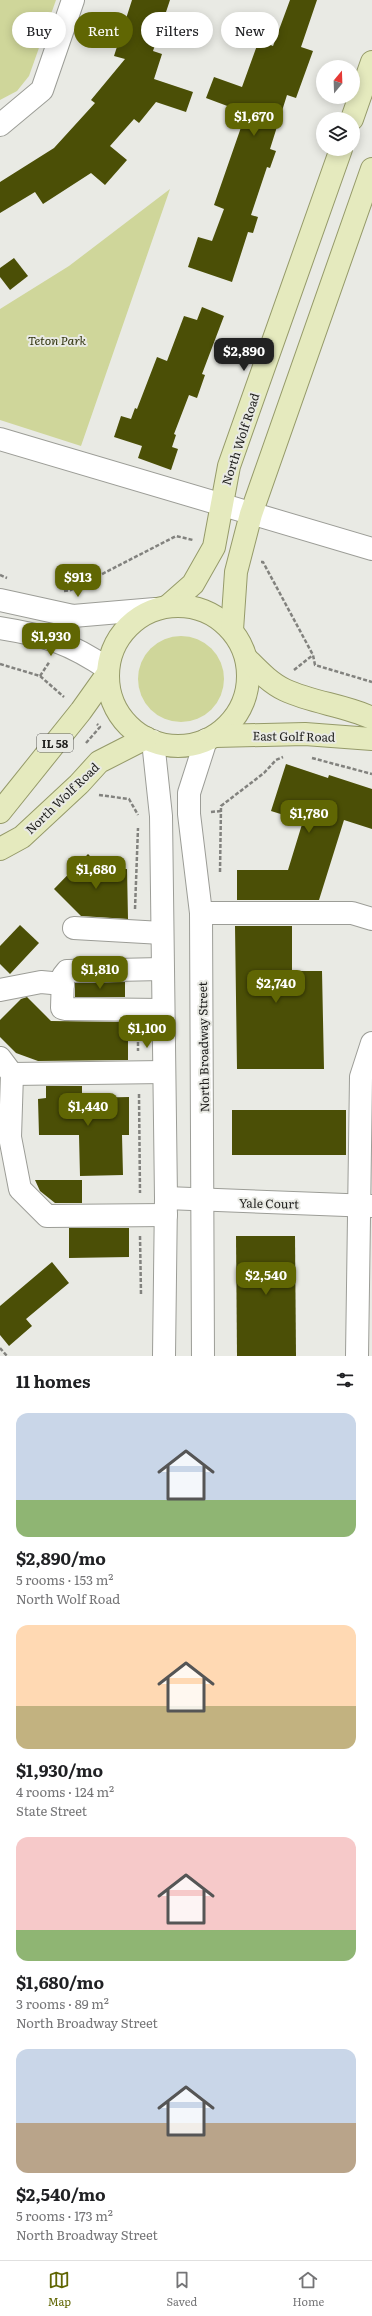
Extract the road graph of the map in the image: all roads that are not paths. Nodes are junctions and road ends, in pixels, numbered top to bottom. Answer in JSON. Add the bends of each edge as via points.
{"nodes":[{"id":1,"x":73,"y":0,"type":"edge"},
{"id":2,"x":372,"y":62,"type":"edge"},
{"id":3,"x":354,"y":112,"type":"edge"},
{"id":4,"x":0,"y":125,"type":"edge"},
{"id":5,"x":339,"y":156,"type":"edge"},
{"id":6,"x":372,"y":169,"type":"edge"},
{"id":7,"x":0,"y":439,"type":"edge"},
{"id":8,"x":220,"y":505,"type":"junction"},
{"id":9,"x":251,"y":514,"type":"junction"},
{"id":10,"x":372,"y":549,"type":"edge"},
{"id":11,"x":0,"y":600,"type":"edge"},
{"id":12,"x":161,"y":607,"type":"junction"},
{"id":13,"x":0,"y":628,"type":"edge"},
{"id":14,"x":232,"y":630,"type":"junction"},
{"id":15,"x":247,"y":659,"type":"junction"},
{"id":16,"x":108,"y":671,"type":"junction"},
{"id":17,"x":372,"y":718,"type":"edge"},
{"id":18,"x":211,"y":738,"type":"junction"},
{"id":19,"x":372,"y":739,"type":"edge"},
{"id":20,"x":149,"y":740,"type":"junction"},
{"id":21,"x":0,"y":812,"type":"edge"},
{"id":22,"x":0,"y":850,"type":"edge"},
{"id":23,"x":201,"y":913,"type":"junction"},
{"id":24,"x":372,"y":919,"type":"edge"},
{"id":25,"x":74,"y":928,"type":"dead end"},
{"id":26,"x":162,"y":932,"type":"junction"},
{"id":27,"x":162,"y":969,"type":"junction"},
{"id":28,"x":63,"y":984,"type":"junction"},
{"id":29,"x":0,"y":990,"type":"edge"},
{"id":30,"x":163,"y":1010,"type":"junction"},
{"id":31,"x":372,"y":1043,"type":"edge"},
{"id":32,"x":6,"y":1066,"type":"edge"},
{"id":33,"x":164,"y":1072,"type":"junction"},
{"id":34,"x":204,"y":1201,"type":"junction"},
{"id":35,"x":365,"y":1206,"type":"edge"},
{"id":36,"x":166,"y":1207,"type":"junction"},
{"id":37,"x":164,"y":1356,"type":"edge"},
{"id":38,"x":203,"y":1356,"type":"edge"},
{"id":39,"x":357,"y":1356,"type":"edge"}],
"edges":[{"from":1,"to":4,"type":"street","via":[[42,90]]},
{"from":2,"to":3,"type":"main road"},
{"from":5,"to":8,"type":"main road","name":"North Wolf Road","via":[[230,466]]},
{"from":6,"to":9,"type":"main road"},
{"from":7,"to":8,"type":"street"},
{"from":8,"to":9,"type":"street"},
{"from":8,"to":12,"type":"main road","name":"North Wolf Road","via":[[214,547],[205,565],[193,584]]},
{"from":9,"to":10,"type":"street"},
{"from":9,"to":14,"type":"main road","via":[[236,572]]},
{"from":11,"to":12,"type":"street","via":[[72,616]]},
{"from":12,"to":14,"type":"main road","number":"IL 58","via":[[192,606],[214,615]]},
{"from":12,"to":16,"type":"main road","number":"IL 58","via":[[132,622],[115,644]]},
{"from":13,"to":16,"type":"street","via":[[39,634],[63,643],[84,653]]},
{"from":14,"to":15,"type":"main road","number":"IL 58"},
{"from":15,"to":17,"type":"main road","number":"IL 58","via":[[284,689],[306,698],[351,708]]},
{"from":15,"to":18,"type":"main road","number":"IL 58","via":[[249,681],[244,702],[232,721]]},
{"from":16,"to":20,"type":"main road","number":"IL 58","via":[[112,699],[125,722]]},
{"from":16,"to":21,"type":"main road","number":"IL 58","via":[[81,711]]},
{"from":18,"to":19,"type":"main road","name":"East Golf Road","number":"IL 58","via":[[298,734]]},
{"from":18,"to":20,"type":"main road","number":"IL 58","via":[[189,745],[170,746]]},
{"from":18,"to":23,"type":"street","name":"North Broadway Street","via":[[189,793],[189,819]]},
{"from":20,"to":22,"type":"main road","name":"North Wolf Road","via":[[99,762],[22,837]]},
{"from":20,"to":26,"type":"street","via":[[161,816]]},
{"from":23,"to":24,"type":"street","via":[[352,913]]},
{"from":23,"to":34,"type":"street","name":"North Broadway Street"},
{"from":25,"to":26,"type":"street"},
{"from":26,"to":27,"type":"street"},
{"from":27,"to":28,"type":"street","via":[[67,971],[63,976]]},
{"from":27,"to":30,"type":"street"},
{"from":28,"to":29,"type":"street","via":[[41,982]]},
{"from":28,"to":30,"type":"street","via":[[62,1008],[66,1010]]},
{"from":30,"to":33,"type":"street"},
{"from":31,"to":35,"type":"street","via":[[361,1077]]},
{"from":32,"to":33,"type":"street"},
{"from":32,"to":36,"type":"street","name":"Yale Court","via":[[10,1137],[20,1189],[47,1216]]},
{"from":33,"to":36,"type":"street"},
{"from":34,"to":35,"type":"street","name":"Yale Court"},
{"from":34,"to":36,"type":"street","name":"Yale Court"},
{"from":34,"to":38,"type":"street","name":"North Broadway Street"},
{"from":35,"to":39,"type":"street"},
{"from":36,"to":37,"type":"street"}]}
